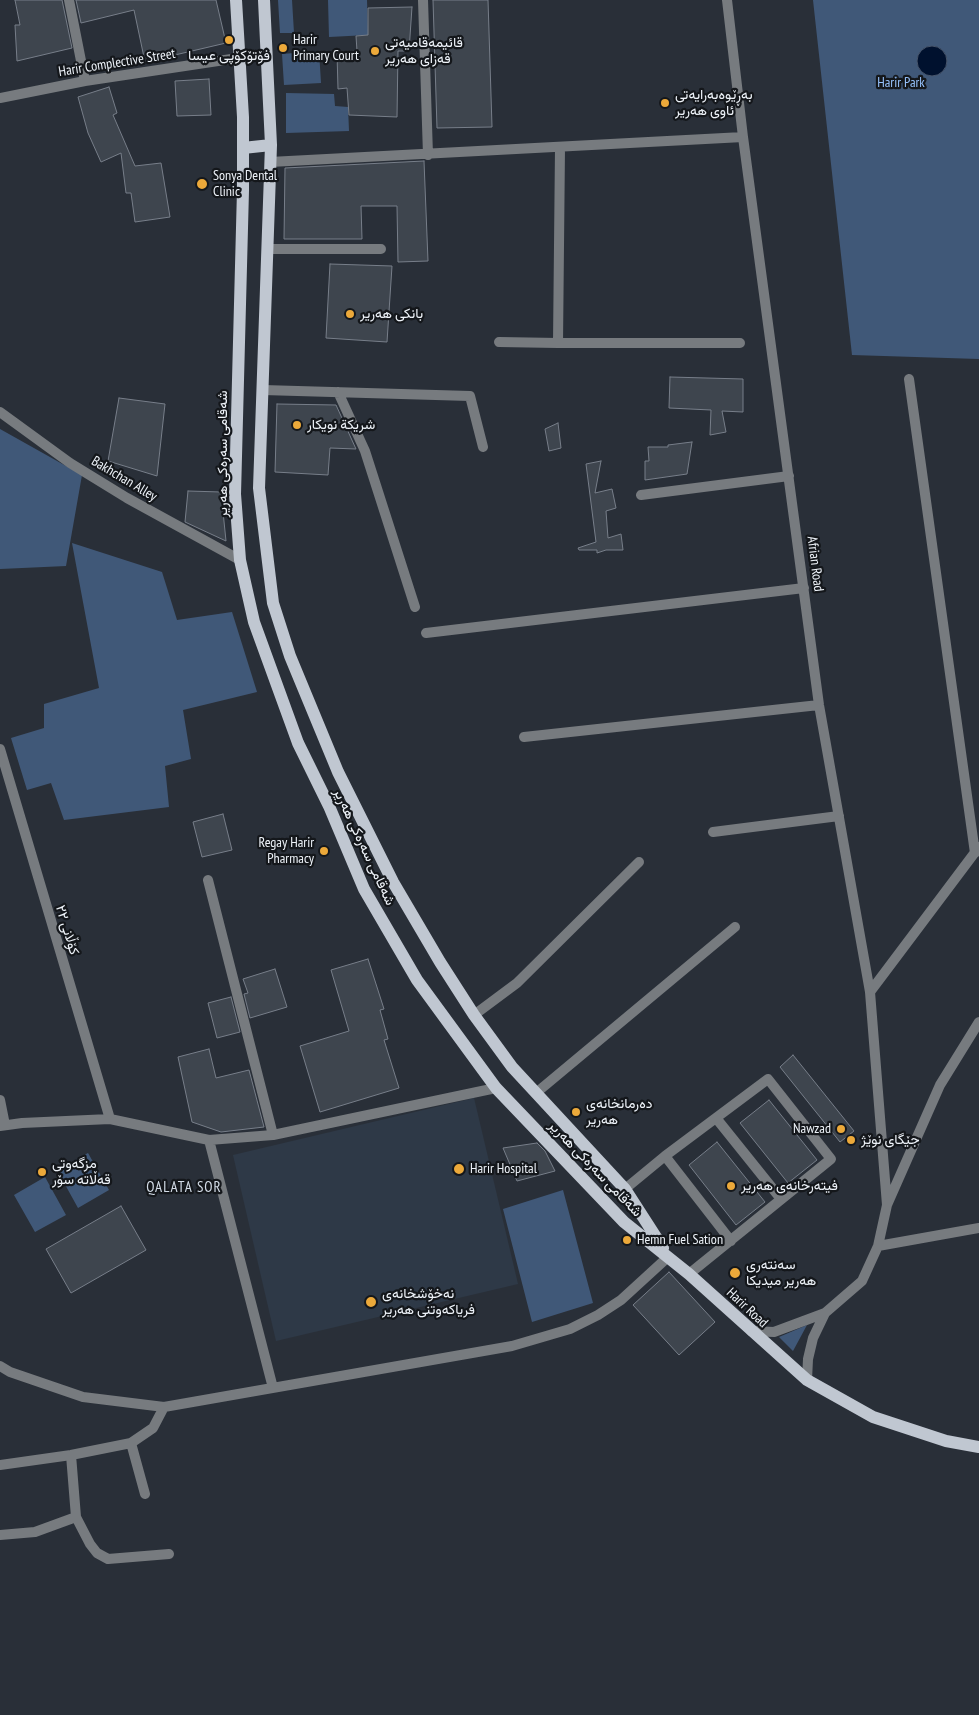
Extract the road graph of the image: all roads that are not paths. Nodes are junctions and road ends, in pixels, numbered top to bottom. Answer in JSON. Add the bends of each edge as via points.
{"nodes":[{"id":1,"x":69,"y":0,"type":"edge"},
{"id":2,"x":236,"y":0,"type":"edge"},
{"id":3,"x":264,"y":0,"type":"edge"},
{"id":4,"x":423,"y":0,"type":"edge"},
{"id":5,"x":727,"y":0,"type":"edge"},
{"id":6,"x":238,"y":58,"type":"junction"},
{"id":7,"x":85,"y":81,"type":"junction"},
{"id":8,"x":0,"y":98,"type":"edge"},
{"id":9,"x":743,"y":137,"type":"junction"},
{"id":10,"x":271,"y":145,"type":"junction"},
{"id":11,"x":242,"y":148,"type":"junction"},
{"id":12,"x":560,"y":148,"type":"junction"},
{"id":13,"x":428,"y":155,"type":"junction"},
{"id":14,"x":270,"y":162,"type":"junction"},
{"id":15,"x":267,"y":249,"type":"junction"},
{"id":16,"x":381,"y":249,"type":"dead end"},
{"id":17,"x":500,"y":342,"type":"dead end"},
{"id":18,"x":558,"y":343,"type":"junction"},
{"id":19,"x":740,"y":343,"type":"dead end"},
{"id":20,"x":909,"y":379,"type":"dead end"},
{"id":21,"x":263,"y":390,"type":"junction"},
{"id":22,"x":338,"y":392,"type":"junction"},
{"id":23,"x":0,"y":412,"type":"edge"},
{"id":24,"x":483,"y":447,"type":"dead end"},
{"id":25,"x":789,"y":476,"type":"junction"},
{"id":26,"x":640,"y":494,"type":"dead end"},
{"id":27,"x":240,"y":560,"type":"junction"},
{"id":28,"x":804,"y":588,"type":"junction"},
{"id":29,"x":415,"y":607,"type":"dead end"},
{"id":30,"x":426,"y":634,"type":"dead end"},
{"id":31,"x":819,"y":705,"type":"junction"},
{"id":32,"x":524,"y":737,"type":"dead end"},
{"id":33,"x":0,"y":749,"type":"edge"},
{"id":34,"x":839,"y":816,"type":"junction"},
{"id":35,"x":713,"y":832,"type":"dead end"},
{"id":36,"x":977,"y":850,"type":"edge"},
{"id":37,"x":639,"y":862,"type":"dead end"},
{"id":38,"x":208,"y":880,"type":"dead end"},
{"id":39,"x":735,"y":927,"type":"dead end"},
{"id":40,"x":870,"y":992,"type":"junction"},
{"id":41,"x":474,"y":1016,"type":"junction"},
{"id":42,"x":979,"y":1022,"type":"edge"},
{"id":43,"x":496,"y":1088,"type":"junction"},
{"id":44,"x":536,"y":1093,"type":"junction"},
{"id":45,"x":0,"y":1100,"type":"edge"},
{"id":46,"x":716,"y":1118,"type":"junction"},
{"id":47,"x":110,"y":1119,"type":"junction"},
{"id":48,"x":3,"y":1126,"type":"edge"},
{"id":49,"x":273,"y":1135,"type":"junction"},
{"id":50,"x":210,"y":1140,"type":"junction"},
{"id":51,"x":665,"y":1156,"type":"junction"},
{"id":52,"x":625,"y":1189,"type":"junction"},
{"id":53,"x":781,"y":1199,"type":"junction"},
{"id":54,"x":887,"y":1204,"type":"junction"},
{"id":55,"x":979,"y":1228,"type":"edge"},
{"id":56,"x":731,"y":1241,"type":"junction"},
{"id":57,"x":878,"y":1246,"type":"junction"},
{"id":58,"x":668,"y":1257,"type":"junction"},
{"id":59,"x":689,"y":1274,"type":"junction"},
{"id":60,"x":825,"y":1313,"type":"junction"},
{"id":61,"x":750,"y":1331,"type":"junction"},
{"id":62,"x":0,"y":1366,"type":"edge"},
{"id":63,"x":807,"y":1380,"type":"junction"},
{"id":64,"x":273,"y":1388,"type":"junction"},
{"id":65,"x":164,"y":1406,"type":"junction"},
{"id":66,"x":131,"y":1443,"type":"junction"},
{"id":67,"x":979,"y":1447,"type":"edge"},
{"id":68,"x":71,"y":1455,"type":"junction"},
{"id":69,"x":0,"y":1465,"type":"edge"},
{"id":70,"x":145,"y":1494,"type":"dead end"},
{"id":71,"x":76,"y":1517,"type":"junction"},
{"id":72,"x":0,"y":1535,"type":"edge"},
{"id":73,"x":169,"y":1554,"type":"dead end"}],
"edges":[{"from":1,"to":7,"type":"street"},
{"from":2,"to":6,"type":"main road","name":"شەقامی سەرەکی هەریر"},
{"from":3,"to":10,"type":"main road","name":"شەقامی سەرەکی هەریر"},
{"from":4,"to":13,"type":"street"},
{"from":5,"to":9,"type":"street","name":"Afrian Road"},
{"from":6,"to":7,"type":"street","name":"Harir Complective Street"},
{"from":6,"to":11,"type":"main road","name":"شەقامی سەرەکی هەریر"},
{"from":7,"to":8,"type":"street","name":"Harir Complective Street"},
{"from":9,"to":12,"type":"street"},
{"from":9,"to":25,"type":"street","name":"Afrian Road"},
{"from":10,"to":11,"type":"main road"},
{"from":10,"to":14,"type":"main road","name":"شەقامی سەرەکی هەریر"},
{"from":11,"to":27,"type":"main road","name":"شەقامی سەرەکی هەریر","via":[[235,494]]},
{"from":12,"to":13,"type":"street"},
{"from":12,"to":18,"type":"street"},
{"from":13,"to":14,"type":"street"},
{"from":14,"to":15,"type":"main road","name":"شەقامی سەرەکی هەریر"},
{"from":15,"to":16,"type":"street"},
{"from":15,"to":21,"type":"main road","name":"شەقامی سەرەکی هەریر"},
{"from":17,"to":18,"type":"street"},
{"from":18,"to":19,"type":"street"},
{"from":20,"to":36,"type":"street"},
{"from":21,"to":22,"type":"street"},
{"from":21,"to":41,"type":"main road","name":"شەقامی سەرەکی هەریر","via":[[260,488],[265,544],[273,604],[290,656],[338,772],[379,855]]},
{"from":22,"to":24,"type":"street","via":[[470,396]]},
{"from":22,"to":29,"type":"street","via":[[365,451]]},
{"from":23,"to":27,"type":"street","name":"Bakhchan Alley","via":[[70,463]]},
{"from":25,"to":26,"type":"street"},
{"from":25,"to":28,"type":"street","name":"Afrian Road"},
{"from":27,"to":43,"type":"main road","name":"شەقامی سەرەکی هەریر","via":[[254,622],[298,743],[364,889],[417,980]]},
{"from":28,"to":30,"type":"street"},
{"from":28,"to":31,"type":"street","name":"Afrian Road"},
{"from":31,"to":32,"type":"street"},
{"from":31,"to":34,"type":"street","name":"Afrian Road"},
{"from":33,"to":47,"type":"street","name":"کۆڵانی ٢٢"},
{"from":34,"to":35,"type":"street"},
{"from":34,"to":40,"type":"street","name":"Afrian Road"},
{"from":36,"to":40,"type":"street"},
{"from":37,"to":41,"type":"street","via":[[517,983]]},
{"from":38,"to":49,"type":"street"},
{"from":39,"to":44,"type":"street"},
{"from":40,"to":54,"type":"street","name":"Afrian Road"},
{"from":41,"to":44,"type":"main road","name":"شەقامی سەرەکی هەریر"},
{"from":42,"to":54,"type":"street","via":[[940,1085]]},
{"from":43,"to":49,"type":"street"},
{"from":43,"to":58,"type":"main road","name":"شەقامی سەرەکی هەریر","via":[[624,1222]]},
{"from":44,"to":52,"type":"main road","name":"شەقامی سەرەکی هەریر"},
{"from":45,"to":48,"type":"street"},
{"from":46,"to":51,"type":"street"},
{"from":46,"to":53,"type":"street"},
{"from":46,"to":53,"type":"street","via":[[768,1078],[831,1160]]},
{"from":47,"to":48,"type":"street"},
{"from":47,"to":50,"type":"street"},
{"from":49,"to":50,"type":"street"},
{"from":50,"to":64,"type":"street"},
{"from":51,"to":52,"type":"street"},
{"from":51,"to":56,"type":"street"},
{"from":52,"to":58,"type":"main road","name":"شەقامی سەرەکی هەریر"},
{"from":53,"to":56,"type":"street"},
{"from":54,"to":57,"type":"street"},
{"from":55,"to":57,"type":"street"},
{"from":56,"to":59,"type":"street"},
{"from":57,"to":60,"type":"street","via":[[862,1281]]},
{"from":58,"to":59,"type":"main road","name":"Harir Road"},
{"from":58,"to":64,"type":"street","via":[[621,1300],[570,1329],[512,1346]]},
{"from":59,"to":61,"type":"main road","name":"Harir Road"},
{"from":60,"to":61,"type":"street","via":[[774,1332]]},
{"from":60,"to":63,"type":"street","via":[[813,1338]]},
{"from":61,"to":63,"type":"main road","name":"Harir Road"},
{"from":62,"to":65,"type":"street","via":[[83,1397]]},
{"from":63,"to":67,"type":"main road","name":"Harir Road","via":[[874,1418],[946,1441]]},
{"from":64,"to":65,"type":"street"},
{"from":65,"to":66,"type":"street","via":[[153,1428]]},
{"from":66,"to":68,"type":"street"},
{"from":66,"to":70,"type":"street"},
{"from":68,"to":69,"type":"street"},
{"from":68,"to":71,"type":"street"},
{"from":71,"to":72,"type":"street","via":[[34,1532]]},
{"from":71,"to":73,"type":"street","via":[[90,1544],[108,1559]]}]}
